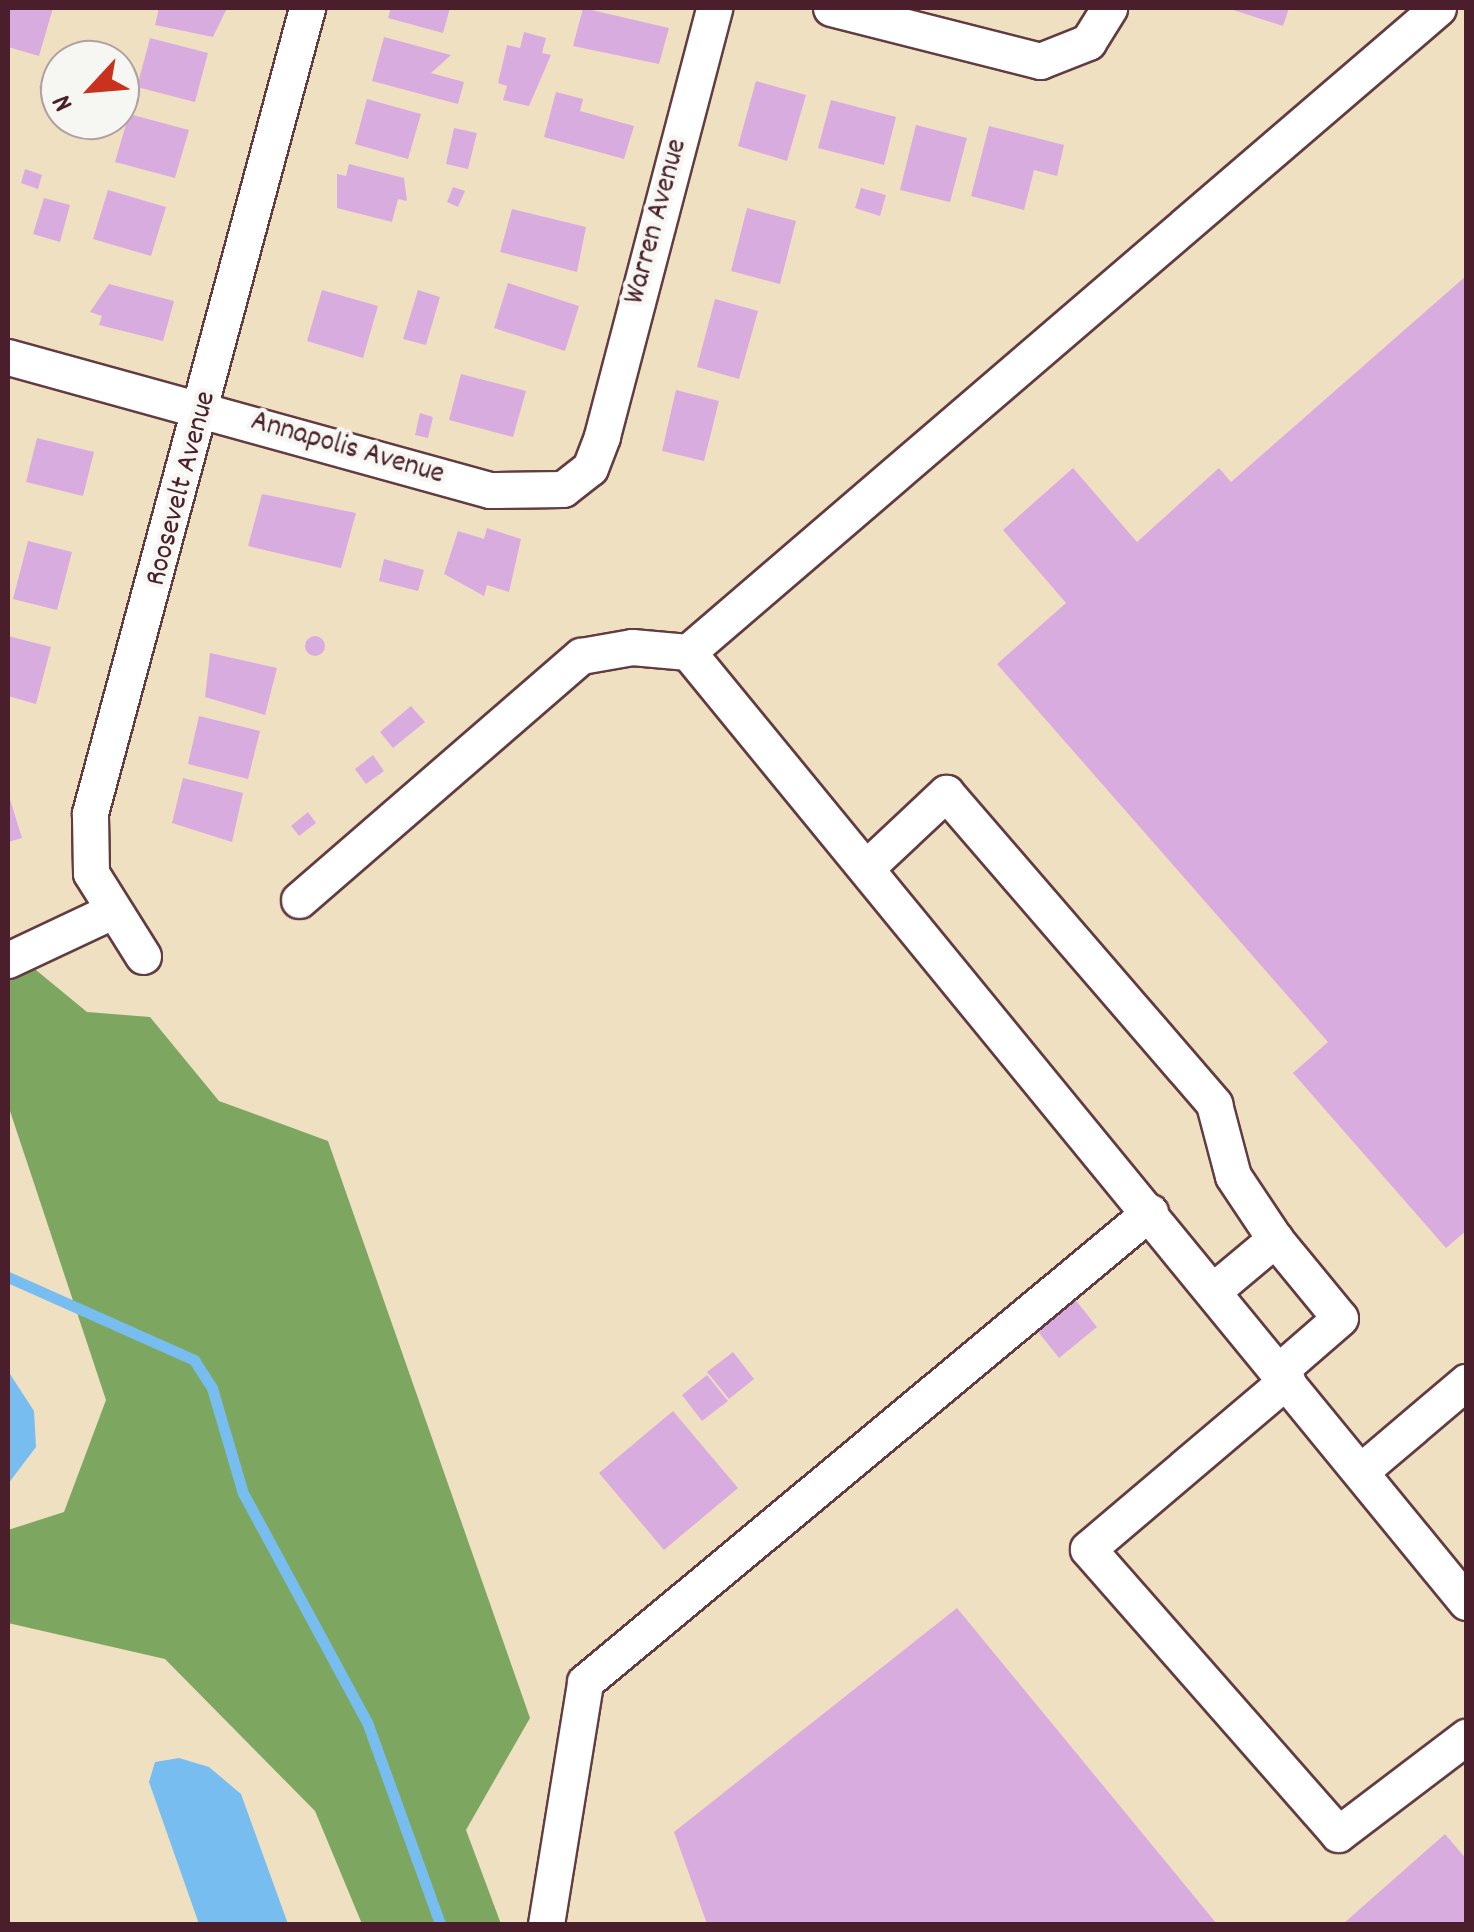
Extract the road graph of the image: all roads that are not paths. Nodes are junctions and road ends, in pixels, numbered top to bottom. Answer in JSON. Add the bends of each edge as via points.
{"nodes":[{"id":1,"x":307,"y":8,"type":"edge"},
{"id":2,"x":714,"y":8,"type":"edge"},
{"id":3,"x":831,"y":8,"type":"edge"},
{"id":4,"x":1109,"y":8,"type":"edge"},
{"id":5,"x":1438,"y":8,"type":"edge"},
{"id":6,"x":8,"y":357,"type":"edge"},
{"id":7,"x":204,"y":410,"type":"junction"},
{"id":8,"x":602,"y":436,"type":"joint"},
{"id":9,"x":688,"y":652,"type":"junction"},
{"id":10,"x":866,"y":868,"type":"junction"},
{"id":11,"x":299,"y":900,"type":"dead end"},
{"id":12,"x":110,"y":912,"type":"junction"},
{"id":13,"x":143,"y":956,"type":"dead end"},
{"id":14,"x":8,"y":960,"type":"edge"},
{"id":15,"x":1150,"y":1212,"type":"junction"},
{"id":16,"x":1275,"y":1238,"type":"junction"},
{"id":17,"x":1214,"y":1290,"type":"junction"},
{"id":18,"x":1283,"y":1376,"type":"junction"},
{"id":19,"x":1466,"y":1382,"type":"edge"},
{"id":20,"x":1361,"y":1471,"type":"junction"},
{"id":21,"x":1466,"y":1602,"type":"edge"},
{"id":22,"x":1466,"y":1736,"type":"edge"},
{"id":23,"x":546,"y":1924,"type":"edge"}],
"edges":[{"from":1,"to":7,"type":"street","name":"Roosevelt Avenue"},
{"from":2,"to":8,"type":"street","name":"Warren Avenue"},
{"from":3,"to":4,"type":"street","via":[[1007,54],[1067,55],[1096,34]]},
{"from":5,"to":9,"type":"street"},
{"from":6,"to":7,"type":"street","name":"Annapolis Avenue"},
{"from":7,"to":8,"type":"street","name":"Annapolis Avenue","via":[[516,494],[574,483]]},
{"from":7,"to":12,"type":"street","name":"Roosevelt Avenue","via":[[90,812],[88,855]]},
{"from":9,"to":10,"type":"street"},
{"from":9,"to":11,"type":"street","via":[[632,646],[581,656]]},
{"from":10,"to":15,"type":"street"},
{"from":10,"to":16,"type":"street","via":[[946,793],[1214,1104],[1232,1176]]},
{"from":12,"to":13,"type":"street","name":"Roosevelt Avenue"},
{"from":12,"to":14,"type":"street"},
{"from":15,"to":17,"type":"street"},
{"from":15,"to":23,"type":"street","via":[[586,1682]]},
{"from":16,"to":17,"type":"street"},
{"from":16,"to":18,"type":"street","via":[[1340,1318]]},
{"from":17,"to":18,"type":"street"},
{"from":18,"to":20,"type":"street"},
{"from":18,"to":22,"type":"street","via":[[1088,1549],[1338,1834]]},
{"from":19,"to":20,"type":"street"},
{"from":20,"to":21,"type":"street"}]}
